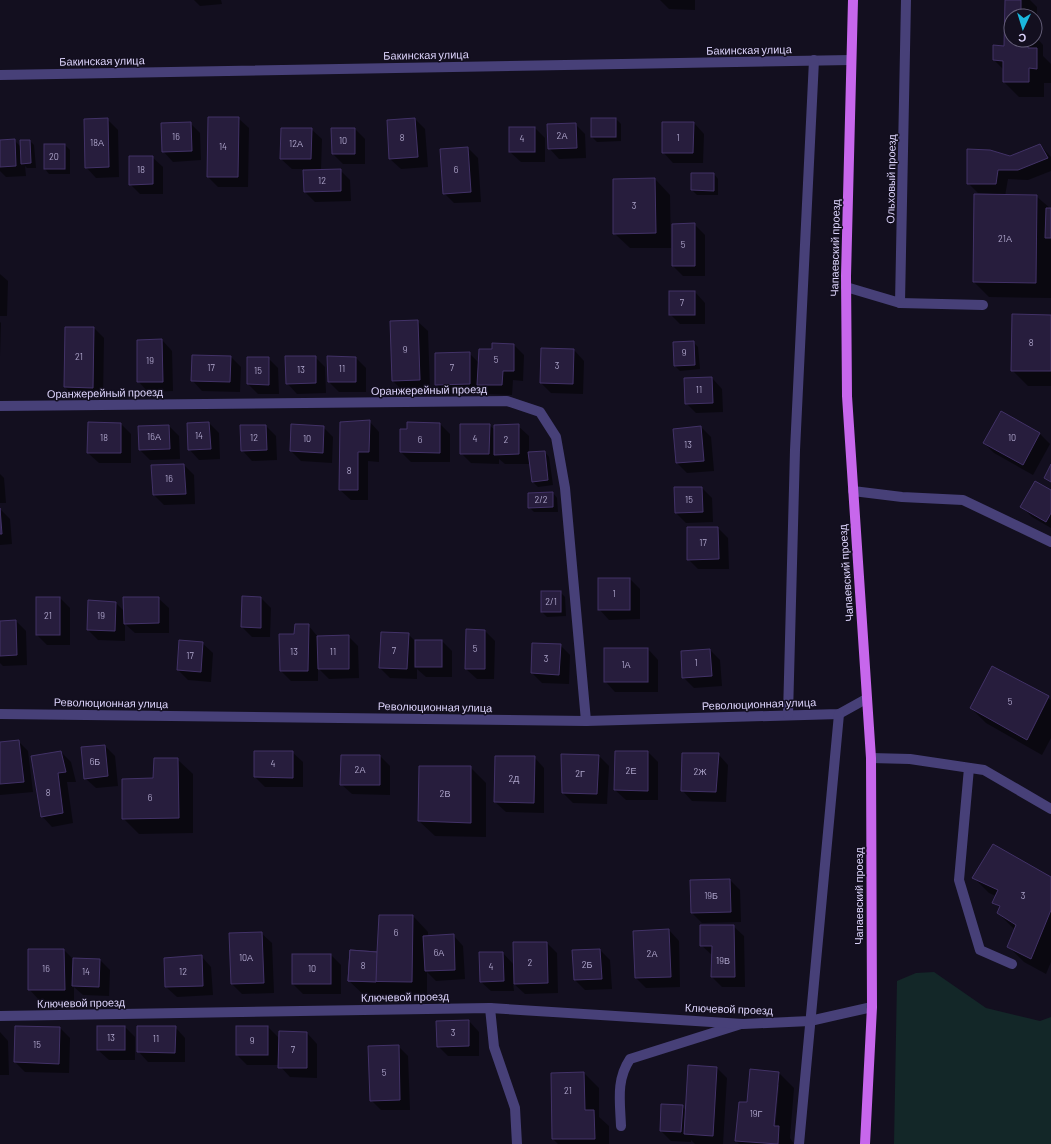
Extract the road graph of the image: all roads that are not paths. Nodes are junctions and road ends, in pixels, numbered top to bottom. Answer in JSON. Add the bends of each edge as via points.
{"nodes":[{"id":1,"x":853,"y":0,"type":"edge"},
{"id":2,"x":906,"y":0,"type":"edge"},
{"id":3,"x":814,"y":60,"type":"junction"},
{"id":4,"x":851,"y":60,"type":"junction"},
{"id":5,"x":0,"y":75,"type":"edge"},
{"id":6,"x":846,"y":288,"type":"junction"},
{"id":7,"x":900,"y":303,"type":"junction"},
{"id":8,"x":983,"y":305,"type":"dead end"},
{"id":9,"x":0,"y":406,"type":"edge"},
{"id":10,"x":853,"y":491,"type":"junction"},
{"id":11,"x":1051,"y":542,"type":"edge"},
{"id":12,"x":866,"y":699,"type":"junction"},
{"id":13,"x":0,"y":714,"type":"edge"},
{"id":14,"x":839,"y":714,"type":"junction"},
{"id":15,"x":788,"y":716,"type":"junction"},
{"id":16,"x":586,"y":721,"type":"junction"},
{"id":17,"x":871,"y":758,"type":"junction"},
{"id":18,"x":969,"y":768,"type":"junction"},
{"id":19,"x":1051,"y":809,"type":"edge"},
{"id":20,"x":1012,"y":964,"type":"dead end"},
{"id":21,"x":872,"y":1007,"type":"junction"},
{"id":22,"x":490,"y":1008,"type":"junction"},
{"id":23,"x":0,"y":1016,"type":"edge"},
{"id":24,"x":810,"y":1021,"type":"junction"},
{"id":25,"x":743,"y":1024,"type":"junction"},
{"id":26,"x":621,"y":1126,"type":"dead end"},
{"id":27,"x":516,"y":1144,"type":"edge"},
{"id":28,"x":799,"y":1144,"type":"edge"},
{"id":29,"x":864,"y":1144,"type":"edge"}],
"edges":[{"from":1,"to":4,"type":"main road","name":"Чапаевский проезд"},
{"from":2,"to":7,"type":"street","name":"Ольховый проезд"},
{"from":3,"to":4,"type":"street","name":"Бакинская улица"},
{"from":3,"to":5,"type":"street","name":"Бакинская улица"},
{"from":3,"to":15,"type":"street","via":[[795,450]]},
{"from":4,"to":6,"type":"main road","name":"Чапаевский проезд"},
{"from":6,"to":7,"type":"street"},
{"from":6,"to":10,"type":"main road","name":"Чапаевский проезд","via":[[846,396]]},
{"from":7,"to":8,"type":"street"},
{"from":9,"to":16,"type":"street","name":"Оранжерейный проезд","via":[[506,401],[540,412],[556,437],[565,488]]},
{"from":10,"to":11,"type":"street","via":[[963,500]]},
{"from":10,"to":12,"type":"main road","name":"Чапаевский проезд"},
{"from":12,"to":14,"type":"street","name":"Революционная улица"},
{"from":12,"to":17,"type":"main road","name":"Чапаевский проезд"},
{"from":13,"to":16,"type":"street","name":"Революционная улица"},
{"from":14,"to":15,"type":"street","name":"Революционная улица"},
{"from":14,"to":24,"type":"street"},
{"from":15,"to":16,"type":"street","name":"Революционная улица"},
{"from":17,"to":18,"type":"street","via":[[910,759]]},
{"from":17,"to":21,"type":"main road","name":"Чапаевский проезд"},
{"from":18,"to":19,"type":"street","via":[[984,770]]},
{"from":18,"to":20,"type":"street","via":[[959,880],[980,950]]},
{"from":21,"to":24,"type":"street","name":"Ключевой проезд"},
{"from":21,"to":29,"type":"main road","name":"Чапаевский проезд"},
{"from":22,"to":23,"type":"street","name":"Ключевой проезд"},
{"from":22,"to":25,"type":"street","name":"Ключевой проезд"},
{"from":22,"to":27,"type":"street","via":[[494,1047],[515,1108]]},
{"from":24,"to":25,"type":"street","name":"Ключевой проезд"},
{"from":24,"to":28,"type":"street"},
{"from":25,"to":26,"type":"street","via":[[630,1059],[623,1069],[620,1081]]}]}
